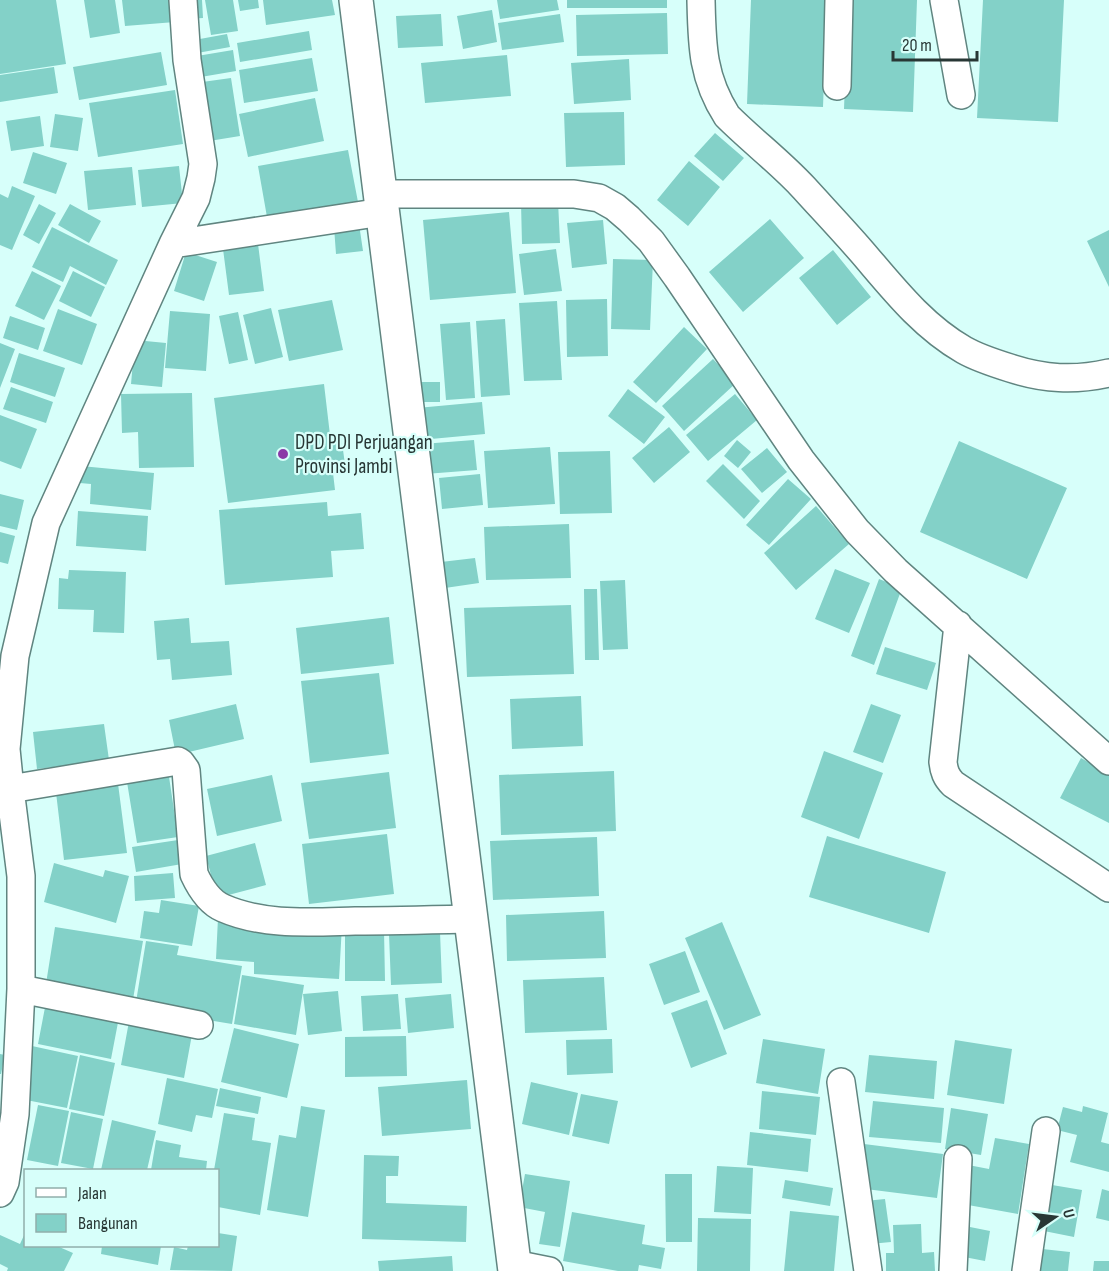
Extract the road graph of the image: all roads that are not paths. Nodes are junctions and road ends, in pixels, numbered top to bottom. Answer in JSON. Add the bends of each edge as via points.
{"nodes":[{"id":1,"x":183,"y":0,"type":"edge"},
{"id":2,"x":356,"y":0,"type":"edge"},
{"id":3,"x":701,"y":0,"type":"edge"},
{"id":4,"x":839,"y":0,"type":"edge"},
{"id":5,"x":944,"y":0,"type":"edge"},
{"id":6,"x":837,"y":86,"type":"dead end"},
{"id":7,"x":961,"y":95,"type":"dead end"},
{"id":8,"x":381,"y":203,"type":"junction"},
{"id":9,"x":173,"y":244,"type":"junction"},
{"id":10,"x":1109,"y":373,"type":"edge"},
{"id":11,"x":958,"y":626,"type":"junction"},
{"id":12,"x":1109,"y":761,"type":"edge"},
{"id":13,"x":9,"y":789,"type":"junction"},
{"id":14,"x":11,"y":875,"type":"edge"},
{"id":15,"x":1109,"y":888,"type":"edge"},
{"id":16,"x":470,"y":919,"type":"junction"},
{"id":17,"x":21,"y":989,"type":"junction"},
{"id":18,"x":200,"y":1025,"type":"dead end"},
{"id":19,"x":841,"y":1082,"type":"dead end"},
{"id":20,"x":1046,"y":1131,"type":"dead end"},
{"id":21,"x":958,"y":1159,"type":"dead end"},
{"id":22,"x":10,"y":1187,"type":"edge"},
{"id":23,"x":514,"y":1268,"type":"edge"},
{"id":24,"x":549,"y":1271,"type":"edge"},
{"id":25,"x":868,"y":1271,"type":"edge"},
{"id":26,"x":953,"y":1271,"type":"edge"},
{"id":27,"x":1026,"y":1271,"type":"edge"}],
"edges":[{"from":1,"to":9,"type":"street","via":[[186,60],[203,164],[196,198]]},
{"from":2,"to":8,"type":"street"},
{"from":3,"to":10,"type":"street","via":[[705,64],[711,86],[727,116],[798,181],[926,322],[963,349],[1019,371],[1050,378]]},
{"from":4,"to":6,"type":"street"},
{"from":5,"to":7,"type":"street"},
{"from":8,"to":9,"type":"street"},
{"from":8,"to":11,"type":"street","via":[[574,194],[599,198],[615,207],[651,241],[801,460],[857,531]]},
{"from":8,"to":16,"type":"street"},
{"from":9,"to":13,"type":"street","via":[[46,523],[15,656],[6,749]]},
{"from":11,"to":12,"type":"street"},
{"from":11,"to":15,"type":"street","via":[[943,762],[947,777]]},
{"from":13,"to":14,"type":"street"},
{"from":13,"to":16,"type":"street","via":[[178,761],[186,770],[194,874],[200,889],[220,907],[267,920],[301,922]]},
{"from":14,"to":17,"type":"street"},
{"from":16,"to":23,"type":"street"},
{"from":17,"to":18,"type":"street"},
{"from":17,"to":22,"type":"street"},
{"from":19,"to":25,"type":"street"},
{"from":20,"to":27,"type":"street"},
{"from":21,"to":26,"type":"street"},
{"from":23,"to":24,"type":"street"}]}
